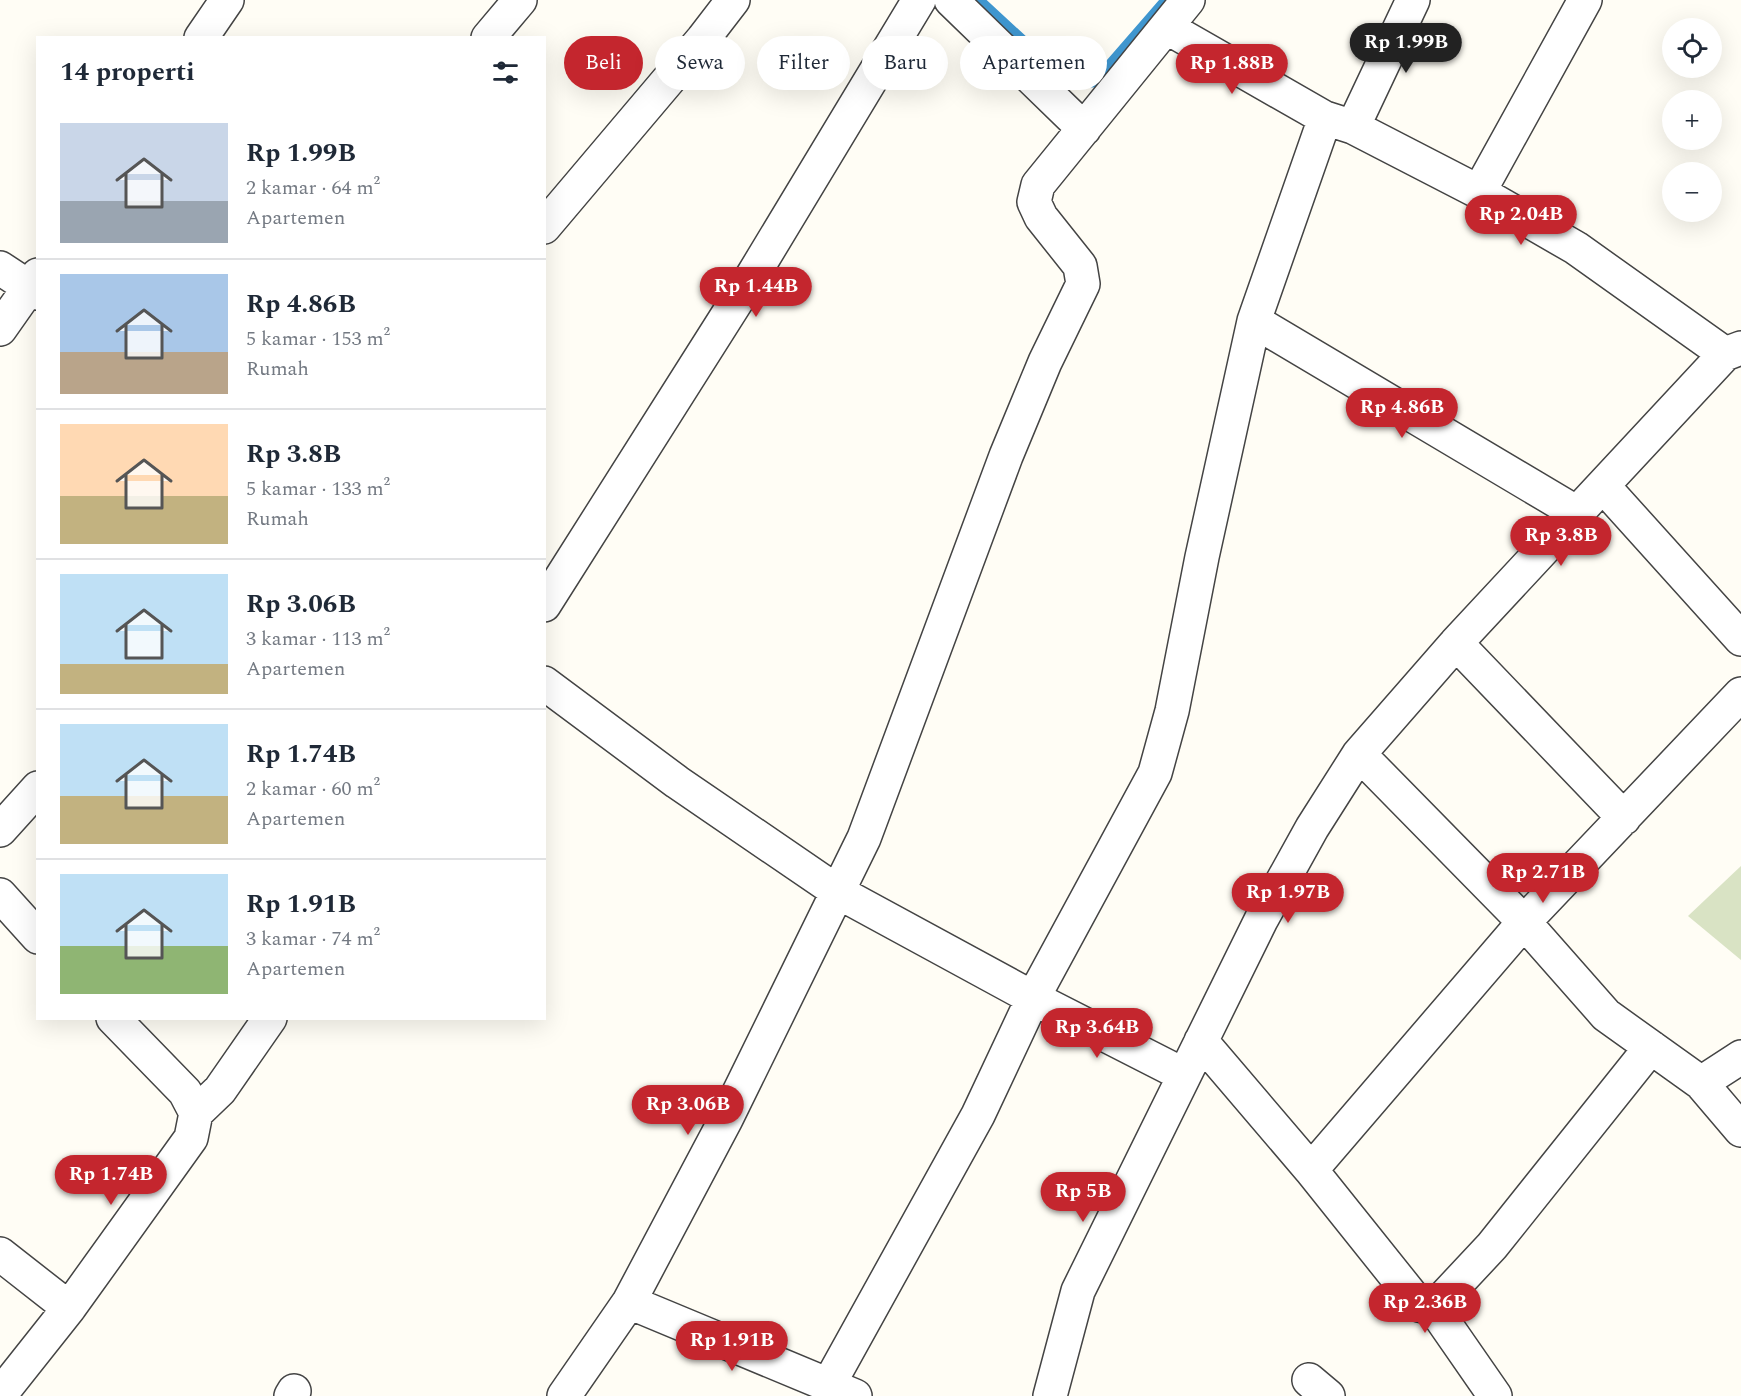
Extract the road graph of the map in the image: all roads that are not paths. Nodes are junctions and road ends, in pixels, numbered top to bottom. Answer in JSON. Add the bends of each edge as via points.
{"nodes":[{"id":1,"x":227,"y":0,"type":"edge"},
{"id":2,"x":520,"y":0,"type":"edge"},
{"id":3,"x":733,"y":0,"type":"edge"},
{"id":4,"x":919,"y":0,"type":"edge"},
{"id":5,"x":1188,"y":0,"type":"edge"},
{"id":6,"x":1413,"y":0,"type":"edge"},
{"id":7,"x":1585,"y":0,"type":"edge"},
{"id":8,"x":960,"y":2,"type":"edge"},
{"id":9,"x":1166,"y":27,"type":"junction"},
{"id":10,"x":202,"y":36,"type":"edge"},
{"id":11,"x":490,"y":36,"type":"edge"},
{"id":12,"x":1339,"y":122,"type":"junction"},
{"id":13,"x":1084,"y":129,"type":"junction"},
{"id":14,"x":1479,"y":192,"type":"junction"},
{"id":15,"x":546,"y":226,"type":"edge"},
{"id":16,"x":0,"y":268,"type":"edge"},
{"id":17,"x":35,"y":285,"type":"edge"},
{"id":18,"x":1254,"y":321,"type":"junction"},
{"id":19,"x":0,"y":329,"type":"edge"},
{"id":20,"x":1733,"y":351,"type":"edge"},
{"id":21,"x":1604,"y":487,"type":"junction"},
{"id":22,"x":1576,"y":513,"type":"junction"},
{"id":23,"x":546,"y":602,"type":"edge"},
{"id":24,"x":1741,"y":639,"type":"edge"},
{"id":25,"x":1456,"y":643,"type":"junction"},
{"id":26,"x":546,"y":684,"type":"edge"},
{"id":27,"x":1741,"y":694,"type":"edge"},
{"id":28,"x":1359,"y":754,"type":"junction"},
{"id":29,"x":36,"y":790,"type":"edge"},
{"id":30,"x":1624,"y":818,"type":"junction"},
{"id":31,"x":0,"y":830,"type":"edge"},
{"id":32,"x":838,"y":892,"type":"junction"},
{"id":33,"x":0,"y":895,"type":"edge"},
{"id":34,"x":1524,"y":922,"type":"junction"},
{"id":35,"x":36,"y":935,"type":"edge"},
{"id":36,"x":1033,"y":998,"type":"junction"},
{"id":37,"x":116,"y":1020,"type":"edge"},
{"id":38,"x":269,"y":1020,"type":"edge"},
{"id":39,"x":1201,"y":1041,"type":"junction"},
{"id":40,"x":1651,"y":1047,"type":"junction"},
{"id":41,"x":1741,"y":1057,"type":"edge"},
{"id":42,"x":1184,"y":1075,"type":"junction"},
{"id":43,"x":1701,"y":1083,"type":"junction"},
{"id":44,"x":196,"y":1113,"type":"junction"},
{"id":45,"x":1741,"y":1130,"type":"edge"},
{"id":46,"x":1311,"y":1170,"type":"junction"},
{"id":47,"x":0,"y":1254,"type":"edge"},
{"id":48,"x":629,"y":1302,"type":"junction"},
{"id":49,"x":69,"y":1308,"type":"junction"},
{"id":50,"x":1434,"y":1308,"type":"junction"},
{"id":51,"x":842,"y":1390,"type":"edge"},
{"id":52,"x":0,"y":1395,"type":"edge"},
{"id":53,"x":564,"y":1396,"type":"edge"},
{"id":54,"x":1050,"y":1396,"type":"edge"},
{"id":55,"x":1495,"y":1396,"type":"edge"}],
"edges":[{"from":1,"to":10,"type":"street"},
{"from":2,"to":11,"type":"street"},
{"from":3,"to":15,"type":"street"},
{"from":4,"to":23,"type":"street","via":[[747,285]]},
{"from":5,"to":9,"type":"street"},
{"from":6,"to":12,"type":"street"},
{"from":7,"to":14,"type":"street"},
{"from":8,"to":13,"type":"street"},
{"from":9,"to":12,"type":"street"},
{"from":9,"to":13,"type":"street"},
{"from":12,"to":14,"type":"street"},
{"from":12,"to":18,"type":"street"},
{"from":13,"to":32,"type":"street","via":[[1038,185],[1034,202],[1041,217],[1080,266],[1083,284],[1006,456],[864,838]]},
{"from":14,"to":20,"type":"street","via":[[1576,248]]},
{"from":16,"to":17,"type":"street"},
{"from":17,"to":19,"type":"street"},
{"from":18,"to":22,"type":"street"},
{"from":18,"to":36,"type":"street","via":[[1172,711],[1155,773]]},
{"from":20,"to":21,"type":"street"},
{"from":21,"to":22,"type":"street"},
{"from":21,"to":24,"type":"street"},
{"from":22,"to":25,"type":"street"},
{"from":25,"to":28,"type":"street"},
{"from":25,"to":30,"type":"street"},
{"from":26,"to":32,"type":"street","via":[[677,782]]},
{"from":27,"to":30,"type":"street"},
{"from":28,"to":34,"type":"street"},
{"from":28,"to":39,"type":"street","via":[[1272,899]]},
{"from":29,"to":31,"type":"street"},
{"from":30,"to":34,"type":"street"},
{"from":32,"to":36,"type":"street"},
{"from":32,"to":48,"type":"street","via":[[726,1119]]},
{"from":33,"to":35,"type":"street"},
{"from":34,"to":40,"type":"street","via":[[1606,1015]]},
{"from":34,"to":46,"type":"street"},
{"from":36,"to":42,"type":"street"},
{"from":36,"to":51,"type":"street"},
{"from":37,"to":44,"type":"street","via":[[185,1092]]},
{"from":38,"to":44,"type":"street","via":[[220,1090]]},
{"from":39,"to":42,"type":"street"},
{"from":39,"to":46,"type":"street"},
{"from":40,"to":43,"type":"street"},
{"from":40,"to":50,"type":"street","via":[[1492,1246]]},
{"from":41,"to":43,"type":"street"},
{"from":42,"to":54,"type":"street","via":[[1078,1291]]},
{"from":43,"to":45,"type":"street"},
{"from":44,"to":49,"type":"street","via":[[191,1138]]},
{"from":46,"to":50,"type":"street","via":[[1419,1305]]},
{"from":47,"to":49,"type":"street"},
{"from":48,"to":51,"type":"street"},
{"from":48,"to":53,"type":"street"},
{"from":49,"to":52,"type":"street"},
{"from":50,"to":55,"type":"street"}]}
